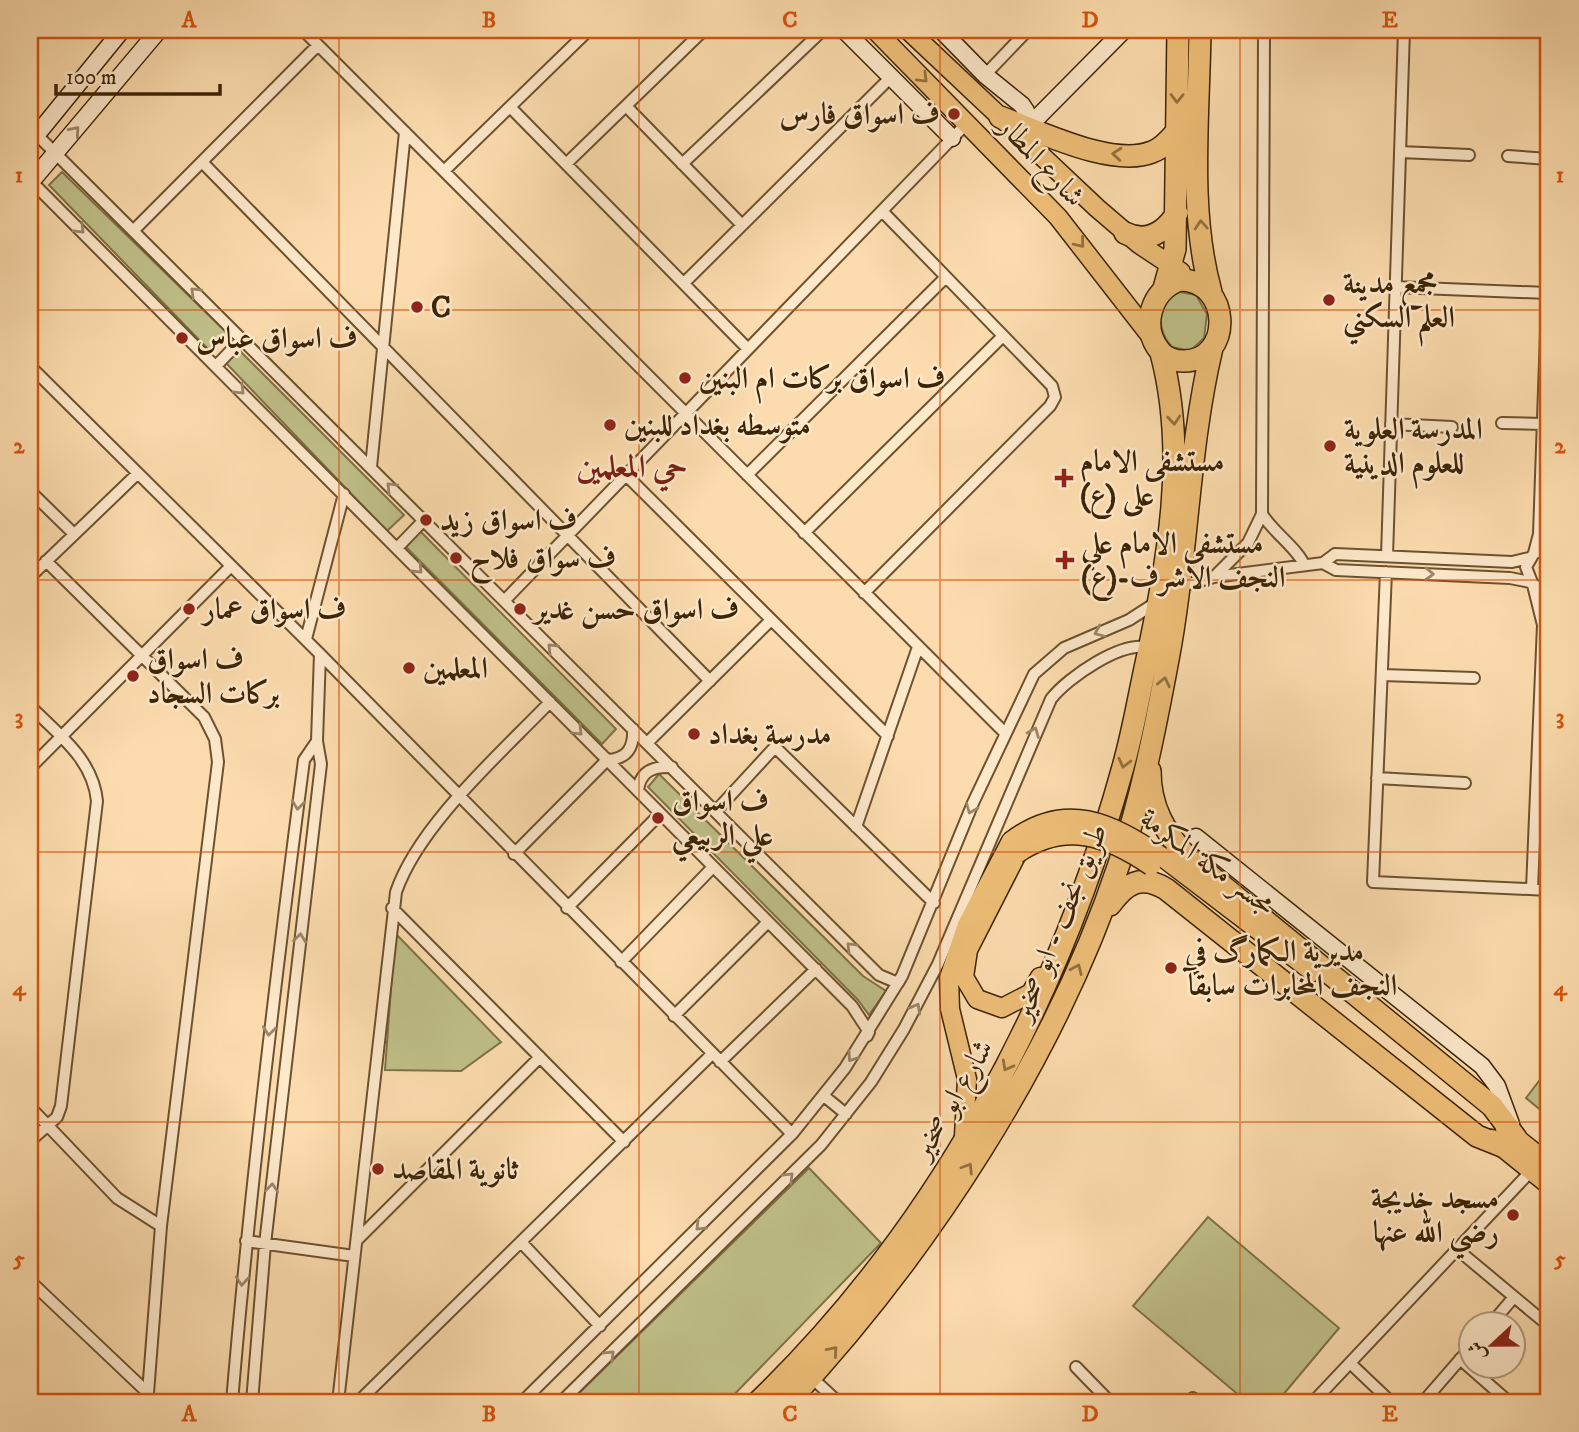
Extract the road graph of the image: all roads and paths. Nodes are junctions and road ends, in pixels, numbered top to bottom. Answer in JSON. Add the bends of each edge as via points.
{"nodes":[{"id":1,"x":122,"y":30,"type":"edge"},
{"id":2,"x":159,"y":30,"type":"edge"},
{"id":3,"x":303,"y":30,"type":"edge"},
{"id":4,"x":589,"y":30,"type":"edge"},
{"id":5,"x":704,"y":30,"type":"edge"},
{"id":6,"x":823,"y":30,"type":"edge"},
{"id":7,"x":844,"y":30,"type":"edge"},
{"id":8,"x":875,"y":30,"type":"edge"},
{"id":9,"x":908,"y":30,"type":"edge"},
{"id":10,"x":1028,"y":30,"type":"edge"},
{"id":11,"x":1124,"y":30,"type":"edge"},
{"id":12,"x":1178,"y":30,"type":"edge"},
{"id":13,"x":1200,"y":30,"type":"edge"},
{"id":14,"x":1248,"y":30,"type":"edge"},
{"id":15,"x":1404,"y":30,"type":"edge"},
{"id":16,"x":944,"y":31,"type":"edge"},
{"id":17,"x":1269,"y":32,"type":"edge"},
{"id":18,"x":318,"y":45,"type":"junction"},
{"id":19,"x":985,"y":75,"type":"junction"},
{"id":20,"x":891,"y":77,"type":"junction"},
{"id":21,"x":626,"y":106,"type":"junction"},
{"id":22,"x":510,"y":107,"type":"junction"},
{"id":23,"x":1000,"y":117,"type":"junction"},
{"id":24,"x":968,"y":122,"type":"junction"},
{"id":25,"x":1026,"y":126,"type":"junction"},
{"id":26,"x":1177,"y":131,"type":"junction"},
{"id":27,"x":405,"y":132,"type":"junction"},
{"id":28,"x":32,"y":136,"type":"edge"},
{"id":29,"x":952,"y":138,"type":"junction"},
{"id":30,"x":1399,"y":152,"type":"junction"},
{"id":31,"x":55,"y":155,"type":"junction"},
{"id":32,"x":1469,"y":155,"type":"dead end"},
{"id":33,"x":1508,"y":156,"type":"dead end"},
{"id":34,"x":1549,"y":159,"type":"edge"},
{"id":35,"x":201,"y":162,"type":"junction"},
{"id":36,"x":566,"y":164,"type":"junction"},
{"id":37,"x":682,"y":164,"type":"junction"},
{"id":38,"x":444,"y":172,"type":"junction"},
{"id":39,"x":30,"y":181,"type":"edge"},
{"id":40,"x":882,"y":211,"type":"junction"},
{"id":41,"x":1177,"y":213,"type":"junction"},
{"id":42,"x":742,"y":225,"type":"junction"},
{"id":43,"x":133,"y":231,"type":"junction"},
{"id":44,"x":1125,"y":233,"type":"junction"},
{"id":45,"x":1549,"y":246,"type":"edge"},
{"id":46,"x":1172,"y":267,"type":"junction"},
{"id":47,"x":946,"y":278,"type":"junction"},
{"id":48,"x":684,"y":283,"type":"junction"},
{"id":49,"x":1395,"y":286,"type":"junction"},
{"id":50,"x":1164,"y":288,"type":"junction"},
{"id":51,"x":1206,"y":288,"type":"junction"},
{"id":52,"x":1548,"y":293,"type":"edge"},
{"id":53,"x":1003,"y":336,"type":"junction"},
{"id":54,"x":242,"y":339,"type":"junction"},
{"id":55,"x":1158,"y":347,"type":"junction"},
{"id":56,"x":383,"y":348,"type":"junction"},
{"id":57,"x":1212,"y":348,"type":"junction"},
{"id":58,"x":748,"y":349,"type":"junction"},
{"id":59,"x":30,"y":366,"type":"edge"},
{"id":60,"x":216,"y":366,"type":"junction"},
{"id":61,"x":685,"y":414,"type":"junction"},
{"id":62,"x":1502,"y":423,"type":"dead end"},
{"id":63,"x":1391,"y":424,"type":"junction"},
{"id":64,"x":1543,"y":424,"type":"junction"},
{"id":65,"x":1452,"y":427,"type":"dead end"},
{"id":66,"x":371,"y":467,"type":"junction"},
{"id":67,"x":137,"y":474,"type":"junction"},
{"id":68,"x":626,"y":475,"type":"junction"},
{"id":69,"x":747,"y":475,"type":"junction"},
{"id":70,"x":30,"y":491,"type":"edge"},
{"id":71,"x":344,"y":494,"type":"junction"},
{"id":72,"x":1262,"y":514,"type":"junction"},
{"id":73,"x":424,"y":520,"type":"junction"},
{"id":74,"x":804,"y":533,"type":"junction"},
{"id":75,"x":74,"y":534,"type":"junction"},
{"id":76,"x":568,"y":536,"type":"junction"},
{"id":77,"x":397,"y":548,"type":"junction"},
{"id":78,"x":1549,"y":549,"type":"edge"},
{"id":79,"x":1387,"y":556,"type":"junction"},
{"id":80,"x":1532,"y":556,"type":"junction"},
{"id":81,"x":46,"y":561,"type":"junction"},
{"id":82,"x":1323,"y":562,"type":"junction"},
{"id":83,"x":1304,"y":565,"type":"junction"},
{"id":84,"x":230,"y":567,"type":"junction"},
{"id":85,"x":1386,"y":572,"type":"junction"},
{"id":86,"x":1214,"y":577,"type":"junction"},
{"id":87,"x":30,"y":578,"type":"edge"},
{"id":88,"x":1532,"y":583,"type":"junction"},
{"id":89,"x":1181,"y":586,"type":"junction"},
{"id":90,"x":1549,"y":590,"type":"edge"},
{"id":91,"x":864,"y":593,"type":"junction"},
{"id":92,"x":505,"y":600,"type":"junction"},
{"id":93,"x":1159,"y":600,"type":"junction"},
{"id":94,"x":1549,"y":612,"type":"edge"},
{"id":95,"x":771,"y":620,"type":"junction"},
{"id":96,"x":1543,"y":625,"type":"junction"},
{"id":97,"x":306,"y":639,"type":"junction"},
{"id":98,"x":918,"y":647,"type":"junction"},
{"id":99,"x":1149,"y":648,"type":"junction"},
{"id":100,"x":320,"y":654,"type":"junction"},
{"id":101,"x":144,"y":656,"type":"junction"},
{"id":102,"x":1382,"y":675,"type":"junction"},
{"id":103,"x":1474,"y":678,"type":"dead end"},
{"id":104,"x":710,"y":681,"type":"junction"},
{"id":105,"x":550,"y":702,"type":"junction"},
{"id":106,"x":30,"y":706,"type":"edge"},
{"id":107,"x":633,"y":729,"type":"junction"},
{"id":108,"x":1151,"y":732,"type":"junction"},
{"id":109,"x":1005,"y":733,"type":"junction"},
{"id":110,"x":888,"y":736,"type":"junction"},
{"id":111,"x":61,"y":737,"type":"junction"},
{"id":112,"x":317,"y":741,"type":"junction"},
{"id":113,"x":647,"y":743,"type":"junction"},
{"id":114,"x":607,"y":760,"type":"junction"},
{"id":115,"x":672,"y":767,"type":"junction"},
{"id":116,"x":30,"y":768,"type":"edge"},
{"id":117,"x":1377,"y":778,"type":"junction"},
{"id":118,"x":1537,"y":779,"type":"junction"},
{"id":119,"x":1549,"y":779,"type":"edge"},
{"id":120,"x":1465,"y":783,"type":"dead end"},
{"id":121,"x":638,"y":791,"type":"junction"},
{"id":122,"x":459,"y":798,"type":"junction"},
{"id":123,"x":716,"y":811,"type":"junction"},
{"id":124,"x":660,"y":814,"type":"junction"},
{"id":125,"x":856,"y":827,"type":"junction"},
{"id":126,"x":1196,"y":837,"type":"dead end"},
{"id":127,"x":1014,"y":848,"type":"junction"},
{"id":128,"x":514,"y":855,"type":"junction"},
{"id":129,"x":713,"y":867,"type":"junction"},
{"id":130,"x":1532,"y":889,"type":"junction"},
{"id":131,"x":1549,"y":890,"type":"edge"},
{"id":132,"x":934,"y":903,"type":"junction"},
{"id":133,"x":1077,"y":906,"type":"junction"},
{"id":134,"x":393,"y":908,"type":"junction"},
{"id":135,"x":567,"y":908,"type":"junction"},
{"id":136,"x":768,"y":922,"type":"junction"},
{"id":137,"x":1088,"y":943,"type":"junction"},
{"id":138,"x":621,"y":962,"type":"junction"},
{"id":139,"x":816,"y":970,"type":"junction"},
{"id":140,"x":902,"y":976,"type":"junction"},
{"id":141,"x":272,"y":1006,"type":"junction"},
{"id":142,"x":292,"y":1008,"type":"junction"},
{"id":143,"x":674,"y":1016,"type":"junction"},
{"id":144,"x":867,"y":1036,"type":"junction"},
{"id":145,"x":540,"y":1057,"type":"junction"},
{"id":146,"x":716,"y":1058,"type":"junction"},
{"id":147,"x":824,"y":1097,"type":"junction"},
{"id":148,"x":30,"y":1107,"type":"edge"},
{"id":149,"x":846,"y":1114,"type":"junction"},
{"id":150,"x":47,"y":1124,"type":"junction"},
{"id":151,"x":792,"y":1134,"type":"junction"},
{"id":152,"x":30,"y":1141,"type":"edge"},
{"id":153,"x":624,"y":1142,"type":"junction"},
{"id":154,"x":1509,"y":1142,"type":"junction"},
{"id":155,"x":960,"y":1149,"type":"junction"},
{"id":156,"x":1549,"y":1164,"type":"edge"},
{"id":157,"x":1531,"y":1171,"type":"junction"},
{"id":158,"x":1549,"y":1185,"type":"edge"},
{"id":159,"x":161,"y":1226,"type":"junction"},
{"id":160,"x":356,"y":1240,"type":"junction"},
{"id":161,"x":246,"y":1241,"type":"junction"},
{"id":162,"x":522,"y":1242,"type":"junction"},
{"id":163,"x":265,"y":1244,"type":"junction"},
{"id":164,"x":1458,"y":1250,"type":"junction"},
{"id":165,"x":891,"y":1253,"type":"joint"},
{"id":166,"x":354,"y":1256,"type":"junction"},
{"id":167,"x":30,"y":1281,"type":"edge"},
{"id":168,"x":1514,"y":1297,"type":"junction"},
{"id":169,"x":1503,"y":1310,"type":"edge"},
{"id":170,"x":600,"y":1326,"type":"junction"},
{"id":171,"x":1549,"y":1326,"type":"edge"},
{"id":172,"x":1350,"y":1363,"type":"junction"},
{"id":173,"x":1456,"y":1364,"type":"edge"},
{"id":174,"x":1076,"y":1367,"type":"dead end"},
{"id":175,"x":810,"y":1376,"type":"junction"},
{"id":176,"x":1484,"y":1380,"type":"edge"},
{"id":177,"x":788,"y":1392,"type":"edge"},
{"id":178,"x":148,"y":1393,"type":"junction"},
{"id":179,"x":139,"y":1402,"type":"edge"},
{"id":180,"x":232,"y":1402,"type":"edge"},
{"id":181,"x":252,"y":1402,"type":"edge"},
{"id":182,"x":338,"y":1402,"type":"edge"},
{"id":183,"x":358,"y":1402,"type":"edge"},
{"id":184,"x":522,"y":1402,"type":"edge"},
{"id":185,"x":561,"y":1402,"type":"edge"},
{"id":186,"x":758,"y":1402,"type":"edge"},
{"id":187,"x":838,"y":1402,"type":"edge"},
{"id":188,"x":1110,"y":1402,"type":"edge"},
{"id":189,"x":1313,"y":1402,"type":"edge"},
{"id":190,"x":1391,"y":1402,"type":"edge"},
{"id":191,"x":1423,"y":1402,"type":"edge"},
{"id":192,"x":1509,"y":1402,"type":"edge"}],
"edges":[{"from":1,"to":28,"type":"street"},
{"from":31,"to":2,"type":"street","one_way":true},
{"from":3,"to":18,"type":"street"},
{"from":4,"to":22,"type":"street"},
{"from":5,"to":21,"type":"street"},
{"from":6,"to":37,"type":"street"},
{"from":7,"to":20,"type":"street"},
{"from":8,"to":24,"type":"main road","name":"شارع المطار","one_way":true},
{"from":9,"to":23,"type":"main road","name":"شارع المطار"},
{"from":10,"to":19,"type":"street"},
{"from":11,"to":25,"type":"street"},
{"from":12,"to":26,"type":"highway","one_way":true},
{"from":51,"to":13,"type":"highway","one_way":true,"via":[[1199,185]]},
{"from":14,"to":17,"type":"street"},
{"from":15,"to":30,"type":"street"},
{"from":16,"to":19,"type":"street"},
{"from":17,"to":72,"type":"street"},
{"from":18,"to":27,"type":"street"},
{"from":18,"to":35,"type":"street"},
{"from":19,"to":25,"type":"street","via":[[1023,105]]},
{"from":20,"to":29,"type":"street"},
{"from":20,"to":42,"type":"street"},
{"from":21,"to":36,"type":"street"},
{"from":21,"to":37,"type":"street"},
{"from":22,"to":36,"type":"street"},
{"from":22,"to":38,"type":"street"},
{"from":23,"to":25,"type":"highway"},
{"from":23,"to":44,"type":"main road","name":"شارع المطار"},
{"from":24,"to":29,"type":"street"},
{"from":24,"to":55,"type":"main road","name":"شارع المطار","one_way":true,"via":[[1058,217]]},
{"from":26,"to":25,"type":"highway","one_way":true,"via":[[1161,147],[1138,155],[1097,151]]},
{"from":26,"to":41,"type":"highway"},
{"from":27,"to":38,"type":"street"},
{"from":27,"to":56,"type":"street"},
{"from":28,"to":31,"type":"street"},
{"from":29,"to":40,"type":"street"},
{"from":30,"to":32,"type":"street"},
{"from":30,"to":49,"type":"street"},
{"from":31,"to":39,"type":"street"},
{"from":31,"to":43,"type":"street"},
{"from":33,"to":34,"type":"street"},
{"from":35,"to":43,"type":"street"},
{"from":35,"to":56,"type":"street"},
{"from":36,"to":48,"type":"street"},
{"from":37,"to":42,"type":"street"},
{"from":38,"to":61,"type":"street"},
{"from":39,"to":60,"type":"street","one_way":true},
{"from":40,"to":47,"type":"street"},
{"from":40,"to":58,"type":"street"},
{"from":41,"to":44,"type":"highway","via":[[1166,228],[1152,235]]},
{"from":41,"to":46,"type":"highway"},
{"from":42,"to":48,"type":"street"},
{"from":54,"to":43,"type":"street","one_way":true},
{"from":44,"to":46,"type":"main road","name":"شارع المطار"},
{"from":45,"to":52,"type":"street"},
{"from":46,"to":50,"type":"highway"},
{"from":46,"to":51,"type":"main road","name":"شارع المطار"},
{"from":47,"to":53,"type":"street"},
{"from":47,"to":69,"type":"street"},
{"from":48,"to":58,"type":"street"},
{"from":49,"to":52,"type":"street"},
{"from":49,"to":63,"type":"street"},
{"from":50,"to":51,"type":"highway","via":[[1180,280]]},
{"from":50,"to":55,"type":"highway","via":[[1151,311]]},
{"from":51,"to":57,"type":"highway","via":[[1219,317]]},
{"from":52,"to":64,"type":"street"},
{"from":53,"to":74,"type":"street"},
{"from":53,"to":91,"type":"street","via":[[1052,386],[1054,402]]},
{"from":54,"to":60,"type":"street"},
{"from":54,"to":66,"type":"street"},
{"from":55,"to":57,"type":"highway","via":[[1175,361],[1200,358]]},
{"from":55,"to":93,"type":"highway","one_way":true,"via":[[1174,411],[1175,451],[1167,560]]},
{"from":56,"to":66,"type":"street"},
{"from":56,"to":76,"type":"street"},
{"from":57,"to":89,"type":"highway","name":"طريق نجف - ابو صخير","via":[[1199,414]]},
{"from":58,"to":61,"type":"street"},
{"from":59,"to":67,"type":"street"},
{"from":60,"to":71,"type":"street","one_way":true},
{"from":61,"to":68,"type":"street"},
{"from":61,"to":69,"type":"street"},
{"from":62,"to":64,"type":"street"},
{"from":63,"to":65,"type":"street"},
{"from":63,"to":79,"type":"street"},
{"from":64,"to":80,"type":"street","via":[[1539,534]]},
{"from":73,"to":66,"type":"street","one_way":true},
{"from":67,"to":75,"type":"street"},
{"from":67,"to":84,"type":"street"},
{"from":68,"to":76,"type":"street"},
{"from":68,"to":95,"type":"street"},
{"from":69,"to":74,"type":"street"},
{"from":70,"to":75,"type":"street"},
{"from":71,"to":77,"type":"street"},
{"from":71,"to":97,"type":"street"},
{"from":72,"to":83,"type":"street"},
{"from":72,"to":86,"type":"street","via":[[1248,543]]},
{"from":73,"to":77,"type":"street"},
{"from":73,"to":92,"type":"street"},
{"from":74,"to":91,"type":"street"},
{"from":75,"to":81,"type":"street"},
{"from":76,"to":92,"type":"street"},
{"from":76,"to":104,"type":"street"},
{"from":77,"to":105,"type":"street","one_way":true},
{"from":78,"to":80,"type":"street"},
{"from":79,"to":80,"type":"street","via":[[1512,562]]},
{"from":79,"to":82,"type":"street","via":[[1335,554]]},
{"from":80,"to":88,"type":"street","via":[[1526,568]]},
{"from":81,"to":87,"type":"street"},
{"from":81,"to":101,"type":"street"},
{"from":82,"to":83,"type":"street"},
{"from":82,"to":85,"type":"street","via":[[1336,570]]},
{"from":83,"to":86,"type":"street"},
{"from":84,"to":97,"type":"street"},
{"from":84,"to":101,"type":"street"},
{"from":85,"to":88,"type":"street","one_way":true},
{"from":85,"to":102,"type":"street"},
{"from":86,"to":89,"type":"street"},
{"from":88,"to":90,"type":"street"},
{"from":88,"to":96,"type":"street"},
{"from":108,"to":89,"type":"highway","name":"طريق نجف - ابو صخير","one_way":true},
{"from":91,"to":98,"type":"street"},
{"from":107,"to":92,"type":"street","one_way":true},
{"from":93,"to":99,"type":"highway","name":"شارع ابو صخير"},
{"from":93,"to":109,"type":"street","one_way":true,"via":[[1129,620],[1064,648],[1043,664],[1027,684]]},
{"from":94,"to":96,"type":"street"},
{"from":95,"to":104,"type":"street"},
{"from":95,"to":110,"type":"street"},
{"from":96,"to":118,"type":"street"},
{"from":97,"to":100,"type":"street"},
{"from":98,"to":109,"type":"street"},
{"from":98,"to":110,"type":"street"},
{"from":99,"to":133,"type":"highway","name":"شارع ابو صخير","one_way":true,"via":[[1124,764]]},
{"from":149,"to":99,"type":"street","one_way":true,"via":[[888,1056],[922,997],[1051,699],[1082,670],[1132,646]]},
{"from":100,"to":112,"type":"street"},
{"from":100,"to":122,"type":"street"},
{"from":101,"to":111,"type":"street"},
{"from":101,"to":159,"type":"street","via":[[204,717],[215,739],[218,762]]},
{"from":102,"to":103,"type":"street"},
{"from":102,"to":117,"type":"street"},
{"from":104,"to":113,"type":"street"},
{"from":105,"to":114,"type":"street","one_way":true},
{"from":105,"to":122,"type":"street"},
{"from":106,"to":111,"type":"street"},
{"from":107,"to":113,"type":"street"},
{"from":107,"to":114,"type":"street","via":[[629,752]]},
{"from":108,"to":137,"type":"highway","name":"طريق نجف - ابو صخير","via":[[1133,819]]},
{"from":108,"to":154,"type":"highway","via":[[1154,805],[1176,845],[1210,878],[1492,1106]]},
{"from":109,"to":132,"type":"street","one_way":true},
{"from":110,"to":125,"type":"street"},
{"from":111,"to":116,"type":"street"},
{"from":111,"to":150,"type":"street","via":[[88,766],[97,801],[61,1106],[57,1117]]},
{"from":112,"to":141,"type":"street","one_way":true,"via":[[304,761]]},
{"from":142,"to":112,"type":"street","one_way":true,"via":[[321,764]]},
{"from":113,"to":115,"type":"street"},
{"from":114,"to":121,"type":"street"},
{"from":114,"to":128,"type":"street"},
{"from":115,"to":121,"type":"street","via":[[647,771]]},
{"from":115,"to":123,"type":"street"},
{"from":117,"to":120,"type":"street"},
{"from":117,"to":130,"type":"street","via":[[1373,883]]},
{"from":118,"to":119,"type":"street"},
{"from":118,"to":130,"type":"street"},
{"from":121,"to":124,"type":"street"},
{"from":122,"to":128,"type":"street"},
{"from":122,"to":134,"type":"street","via":[[410,857]]},
{"from":123,"to":125,"type":"street","via":[[775,747]]},
{"from":140,"to":123,"type":"street","one_way":true,"via":[[898,983],[879,975]]},
{"from":124,"to":129,"type":"street"},
{"from":124,"to":135,"type":"street"},
{"from":125,"to":132,"type":"street"},
{"from":126,"to":154,"type":"street","via":[[1482,1066],[1497,1086]]},
{"from":127,"to":133,"type":"main road","via":[[964,964],[964,976],[977,999],[1002,1008],[1031,993]]},
{"from":127,"to":154,"type":"main road","name":"مجسر مكة المكرمة","bridge":true,"via":[[1056,836],[1086,834],[1156,861]]},
{"from":127,"to":155,"type":"main road","via":[[967,925],[948,978],[950,1009],[967,1079],[966,1129]]},
{"from":128,"to":135,"type":"street"},
{"from":129,"to":136,"type":"street"},
{"from":129,"to":138,"type":"street"},
{"from":130,"to":131,"type":"street"},
{"from":132,"to":140,"type":"street"},
{"from":133,"to":155,"type":"highway","name":"شارع ابو صخير","one_way":true,"via":[[1031,1022]]},
{"from":134,"to":145,"type":"street"},
{"from":134,"to":160,"type":"street"},
{"from":135,"to":138,"type":"street"},
{"from":136,"to":139,"type":"street"},
{"from":136,"to":143,"type":"street"},
{"from":137,"to":154,"type":"highway","via":[[1127,885],[1153,882],[1476,1136]]},
{"from":175,"to":137,"type":"highway","name":"طريق نجف - ابو صخير","one_way":true,"via":[[871,1308],[951,1195],[1026,1073]]},
{"from":138,"to":143,"type":"street"},
{"from":139,"to":144,"type":"street","via":[[859,1014]]},
{"from":139,"to":146,"type":"street"},
{"from":140,"to":144,"type":"street"},
{"from":141,"to":142,"type":"street"},
{"from":141,"to":161,"type":"street","one_way":true},
{"from":163,"to":142,"type":"street","one_way":true},
{"from":143,"to":146,"type":"street"},
{"from":144,"to":147,"type":"street","one_way":true},
{"from":145,"to":153,"type":"street"},
{"from":145,"to":160,"type":"street"},
{"from":146,"to":151,"type":"street"},
{"from":146,"to":153,"type":"street"},
{"from":147,"to":149,"type":"street"},
{"from":147,"to":151,"type":"street"},
{"from":148,"to":150,"type":"street"},
{"from":185,"to":149,"type":"street","one_way":true,"via":[[821,1145]]},
{"from":150,"to":152,"type":"street"},
{"from":150,"to":159,"type":"street","via":[[117,1198]]},
{"from":151,"to":170,"type":"street","one_way":true},
{"from":153,"to":162,"type":"street"},
{"from":154,"to":156,"type":"main road"},
{"from":154,"to":157,"type":"main road"},
{"from":155,"to":165,"type":"highway","name":"شارع ابو صخير"},
{"from":157,"to":158,"type":"main road"},
{"from":157,"to":164,"type":"street"},
{"from":159,"to":178,"type":"street"},
{"from":160,"to":166,"type":"street"},
{"from":161,"to":163,"type":"street"},
{"from":161,"to":180,"type":"street","one_way":true},
{"from":162,"to":170,"type":"street"},
{"from":162,"to":183,"type":"street"},
{"from":163,"to":166,"type":"street"},
{"from":163,"to":181,"type":"street"},
{"from":164,"to":168,"type":"street"},
{"from":164,"to":172,"type":"street"},
{"from":165,"to":177,"type":"highway","name":"طريق نجف - ابو صخير"},
{"from":166,"to":182,"type":"street"},
{"from":167,"to":178,"type":"street"},
{"from":168,"to":169,"type":"street"},
{"from":168,"to":171,"type":"street"},
{"from":170,"to":184,"type":"street"},
{"from":172,"to":189,"type":"street"},
{"from":172,"to":190,"type":"street"},
{"from":173,"to":191,"type":"street"},
{"from":174,"to":188,"type":"street"},
{"from":175,"to":177,"type":"highway","name":"طريق نجف - ابو صخير"},
{"from":175,"to":187,"type":"street"},
{"from":176,"to":192,"type":"street"},
{"from":177,"to":186,"type":"highway","name":"طريق نجف - ابو صخير"},
{"from":178,"to":179,"type":"street"}]}
